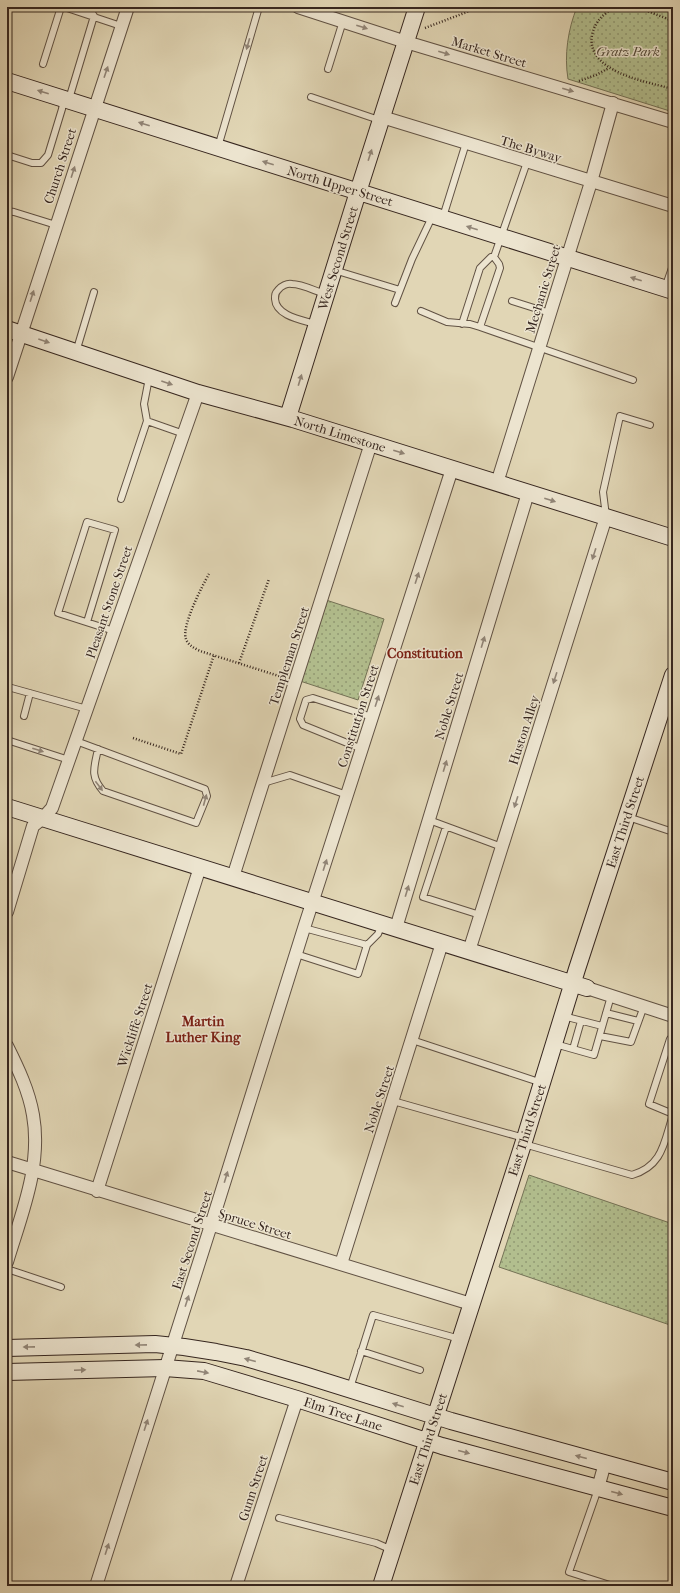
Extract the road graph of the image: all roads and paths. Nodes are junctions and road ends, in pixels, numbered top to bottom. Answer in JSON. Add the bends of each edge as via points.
{"nodes":[{"id":1,"x":61,"y":7,"type":"edge"},
{"id":2,"x":64,"y":7,"type":"edge"},
{"id":3,"x":88,"y":7,"type":"edge"},
{"id":4,"x":128,"y":7,"type":"edge"},
{"id":5,"x":260,"y":7,"type":"edge"},
{"id":6,"x":298,"y":7,"type":"edge"},
{"id":7,"x":417,"y":7,"type":"edge"},
{"id":8,"x":480,"y":7,"type":"edge"},
{"id":9,"x":616,"y":7,"type":"edge"},
{"id":10,"x":637,"y":7,"type":"edge"},
{"id":11,"x":94,"y":16,"type":"junction"},
{"id":12,"x":343,"y":21,"type":"junction"},
{"id":13,"x":673,"y":21,"type":"edge"},
{"id":14,"x":122,"y":26,"type":"junction"},
{"id":15,"x":421,"y":30,"type":"dead end"},
{"id":16,"x":406,"y":42,"type":"junction"},
{"id":17,"x":43,"y":64,"type":"dead end"},
{"id":18,"x":610,"y":68,"type":"junction"},
{"id":19,"x":328,"y":69,"type":"dead end"},
{"id":20,"x":7,"y":81,"type":"edge"},
{"id":21,"x":576,"y":82,"type":"dead end"},
{"id":22,"x":673,"y":88,"type":"edge"},
{"id":23,"x":311,"y":97,"type":"dead end"},
{"id":24,"x":66,"y":99,"type":"junction"},
{"id":25,"x":613,"y":103,"type":"junction"},
{"id":26,"x":94,"y":109,"type":"junction"},
{"id":27,"x":382,"y":119,"type":"junction"},
{"id":28,"x":673,"y":122,"type":"edge"},
{"id":29,"x":466,"y":143,"type":"junction"},
{"id":30,"x":218,"y":148,"type":"junction"},
{"id":31,"x":7,"y":155,"type":"edge"},
{"id":32,"x":527,"y":162,"type":"junction"},
{"id":33,"x":591,"y":182,"type":"junction"},
{"id":34,"x":358,"y":192,"type":"junction"},
{"id":35,"x":673,"y":206,"type":"edge"},
{"id":36,"x":7,"y":211,"type":"edge"},
{"id":37,"x":437,"y":217,"type":"junction"},
{"id":38,"x":56,"y":225,"type":"junction"},
{"id":39,"x":501,"y":237,"type":"junction"},
{"id":40,"x":494,"y":257,"type":"junction"},
{"id":41,"x":567,"y":258,"type":"junction"},
{"id":42,"x":673,"y":265,"type":"edge"},
{"id":43,"x":334,"y":270,"type":"junction"},
{"id":44,"x":400,"y":290,"type":"junction"},
{"id":45,"x":669,"y":290,"type":"edge"},
{"id":46,"x":94,"y":292,"type":"dead end"},
{"id":47,"x":326,"y":295,"type":"junction"},
{"id":48,"x":512,"y":301,"type":"dead end"},
{"id":49,"x":395,"y":303,"type":"dead end"},
{"id":50,"x":421,"y":311,"type":"dead end"},
{"id":51,"x":550,"y":313,"type":"junction"},
{"id":52,"x":317,"y":324,"type":"junction"},
{"id":53,"x":462,"y":324,"type":"junction"},
{"id":54,"x":480,"y":327,"type":"junction"},
{"id":55,"x":14,"y":331,"type":"edge"},
{"id":56,"x":539,"y":348,"type":"junction"},
{"id":57,"x":76,"y":352,"type":"junction"},
{"id":58,"x":7,"y":377,"type":"edge"},
{"id":59,"x":150,"y":377,"type":"junction"},
{"id":60,"x":633,"y":380,"type":"dead end"},
{"id":61,"x":198,"y":393,"type":"junction"},
{"id":62,"x":288,"y":417,"type":"junction"},
{"id":63,"x":147,"y":421,"type":"junction"},
{"id":64,"x":650,"y":425,"type":"dead end"},
{"id":65,"x":184,"y":434,"type":"junction"},
{"id":66,"x":371,"y":443,"type":"junction"},
{"id":67,"x":452,"y":469,"type":"junction"},
{"id":68,"x":497,"y":483,"type":"junction"},
{"id":69,"x":528,"y":493,"type":"junction"},
{"id":70,"x":121,"y":499,"type":"dead end"},
{"id":71,"x":606,"y":517,"type":"junction"},
{"id":72,"x":673,"y":538,"type":"edge"},
{"id":73,"x":209,"y":574,"type":"dead end"},
{"id":74,"x":268,"y":579,"type":"dead end"},
{"id":75,"x":87,"y":622,"type":"junction"},
{"id":76,"x":114,"y":631,"type":"junction"},
{"id":77,"x":214,"y":655,"type":"junction"},
{"id":78,"x":239,"y":663,"type":"junction"},
{"id":79,"x":284,"y":672,"type":"dead end"},
{"id":80,"x":673,"y":675,"type":"edge"},
{"id":81,"x":8,"y":687,"type":"dead end"},
{"id":82,"x":30,"y":693,"type":"junction"},
{"id":83,"x":87,"y":709,"type":"junction"},
{"id":84,"x":24,"y":716,"type":"dead end"},
{"id":85,"x":372,"y":717,"type":"junction"},
{"id":86,"x":133,"y":738,"type":"dead end"},
{"id":87,"x":7,"y":740,"type":"edge"},
{"id":88,"x":76,"y":741,"type":"junction"},
{"id":89,"x":98,"y":749,"type":"junction"},
{"id":90,"x":362,"y":749,"type":"junction"},
{"id":91,"x":69,"y":760,"type":"junction"},
{"id":92,"x":263,"y":783,"type":"junction"},
{"id":93,"x":347,"y":795,"type":"junction"},
{"id":94,"x":7,"y":807,"type":"edge"},
{"id":95,"x":627,"y":817,"type":"junction"},
{"id":96,"x":43,"y":818,"type":"junction"},
{"id":97,"x":429,"y":820,"type":"junction"},
{"id":98,"x":446,"y":826,"type":"junction"},
{"id":99,"x":673,"y":832,"type":"edge"},
{"id":100,"x":502,"y":847,"type":"junction"},
{"id":101,"x":200,"y":867,"type":"junction"},
{"id":102,"x":233,"y":877,"type":"junction"},
{"id":103,"x":313,"y":902,"type":"junction"},
{"id":104,"x":7,"y":912,"type":"edge"},
{"id":105,"x":480,"y":915,"type":"junction"},
{"id":106,"x":389,"y":926,"type":"junction"},
{"id":107,"x":304,"y":928,"type":"junction"},
{"id":108,"x":442,"y":943,"type":"junction"},
{"id":109,"x":367,"y":945,"type":"junction"},
{"id":110,"x":469,"y":951,"type":"junction"},
{"id":111,"x":296,"y":954,"type":"junction"},
{"id":112,"x":580,"y":985,"type":"junction"},
{"id":113,"x":611,"y":996,"type":"junction"},
{"id":114,"x":644,"y":1006,"type":"junction"},
{"id":115,"x":606,"y":1013,"type":"junction"},
{"id":116,"x":563,"y":1016,"type":"junction"},
{"id":117,"x":673,"y":1016,"type":"edge"},
{"id":118,"x":581,"y":1021,"type":"junction"},
{"id":119,"x":638,"y":1021,"type":"junction"},
{"id":120,"x":602,"y":1026,"type":"junction"},
{"id":121,"x":600,"y":1036,"type":"junction"},
{"id":122,"x":670,"y":1039,"type":"dead end"},
{"id":123,"x":412,"y":1040,"type":"junction"},
{"id":124,"x":554,"y":1044,"type":"junction"},
{"id":125,"x":7,"y":1046,"type":"edge"},
{"id":126,"x":573,"y":1049,"type":"junction"},
{"id":127,"x":542,"y":1083,"type":"junction"},
{"id":128,"x":393,"y":1100,"type":"junction"},
{"id":129,"x":673,"y":1114,"type":"edge"},
{"id":130,"x":524,"y":1140,"type":"junction"},
{"id":131,"x":7,"y":1162,"type":"edge"},
{"id":132,"x":33,"y":1171,"type":"junction"},
{"id":133,"x":97,"y":1190,"type":"junction"},
{"id":134,"x":211,"y":1225,"type":"junction"},
{"id":135,"x":7,"y":1262,"type":"edge"},
{"id":136,"x":341,"y":1264,"type":"junction"},
{"id":137,"x":7,"y":1269,"type":"edge"},
{"id":138,"x":61,"y":1287,"type":"dead end"},
{"id":139,"x":471,"y":1304,"type":"junction"},
{"id":140,"x":460,"y":1339,"type":"junction"},
{"id":141,"x":172,"y":1345,"type":"junction"},
{"id":142,"x":7,"y":1348,"type":"edge"},
{"id":143,"x":361,"y":1351,"type":"junction"},
{"id":144,"x":165,"y":1368,"type":"junction"},
{"id":145,"x":420,"y":1370,"type":"dead end"},
{"id":146,"x":7,"y":1372,"type":"edge"},
{"id":147,"x":349,"y":1389,"type":"junction"},
{"id":148,"x":297,"y":1399,"type":"junction"},
{"id":149,"x":436,"y":1416,"type":"junction"},
{"id":150,"x":427,"y":1441,"type":"junction"},
{"id":151,"x":605,"y":1463,"type":"junction"},
{"id":152,"x":673,"y":1482,"type":"edge"},
{"id":153,"x":598,"y":1488,"type":"junction"},
{"id":154,"x":673,"y":1508,"type":"edge"},
{"id":155,"x":279,"y":1518,"type":"dead end"},
{"id":156,"x":392,"y":1550,"type":"junction"},
{"id":157,"x":96,"y":1586,"type":"edge"},
{"id":158,"x":236,"y":1586,"type":"edge"},
{"id":159,"x":381,"y":1586,"type":"edge"},
{"id":160,"x":613,"y":1586,"type":"edge"}],
"edges":[{"from":1,"to":17,"type":"lane"},
{"from":2,"to":11,"type":"lane"},
{"from":3,"to":11,"type":"lane"},
{"from":4,"to":14,"type":"street","name":"Church Street"},
{"from":5,"to":30,"type":"lane","one_way":true},
{"from":6,"to":12,"type":"street","name":"Market Street"},
{"from":7,"to":16,"type":"street","name":"West Second Street"},
{"from":8,"to":15,"type":"path"},
{"from":9,"to":18,"type":"path","via":[[599,19],[592,35],[596,56]]},
{"from":10,"to":13,"type":"path"},
{"from":11,"to":14,"type":"lane"},
{"from":11,"to":24,"type":"lane"},
{"from":12,"to":16,"type":"street","name":"Market Street","one_way":true},
{"from":12,"to":19,"type":"lane"},
{"from":26,"to":14,"type":"street","name":"Church Street","one_way":true},
{"from":16,"to":25,"type":"street","name":"Market Street","one_way":true},
{"from":16,"to":27,"type":"street","name":"West Second Street"},
{"from":18,"to":21,"type":"path"},
{"from":18,"to":22,"type":"path","via":[[633,78]]},
{"from":24,"to":20,"type":"street","name":"North Upper Street","one_way":true},
{"from":23,"to":27,"type":"lane"},
{"from":24,"to":26,"type":"street","name":"North Upper Street"},
{"from":24,"to":31,"type":"lane","via":[[48,155],[41,163],[32,163]]},
{"from":25,"to":28,"type":"street","name":"Market Street"},
{"from":25,"to":33,"type":"street","name":"Mechanic Street"},
{"from":30,"to":26,"type":"street","name":"North Upper Street","one_way":true},
{"from":38,"to":26,"type":"street","name":"Church Street","one_way":true},
{"from":27,"to":29,"type":"street","name":"The Byway"},
{"from":34,"to":27,"type":"street","name":"West Second Street","one_way":true},
{"from":29,"to":32,"type":"street","name":"The Byway"},
{"from":29,"to":37,"type":"lane"},
{"from":34,"to":30,"type":"street","name":"North Upper Street","one_way":true},
{"from":32,"to":33,"type":"street","name":"The Byway"},
{"from":32,"to":39,"type":"lane"},
{"from":33,"to":35,"type":"street","name":"The Byway"},
{"from":33,"to":41,"type":"street","name":"Mechanic Street"},
{"from":34,"to":37,"type":"street","name":"North Upper Street"},
{"from":34,"to":43,"type":"street","name":"West Second Street"},
{"from":36,"to":38,"type":"lane"},
{"from":39,"to":37,"type":"street","name":"North Upper Street","one_way":true},
{"from":37,"to":44,"type":"lane","via":[[412,259]]},
{"from":55,"to":38,"type":"street","name":"Church Street","one_way":true},
{"from":39,"to":40,"type":"lane"},
{"from":39,"to":41,"type":"street","name":"North Upper Street"},
{"from":40,"to":53,"type":"lane","via":[[480,268]]},
{"from":40,"to":54,"type":"lane","via":[[500,268]]},
{"from":45,"to":41,"type":"street","name":"North Upper Street","one_way":true},
{"from":41,"to":51,"type":"street","name":"Mechanic Street"},
{"from":42,"to":45,"type":"lane"},
{"from":43,"to":44,"type":"lane"},
{"from":43,"to":47,"type":"street","name":"West Second Street"},
{"from":44,"to":49,"type":"lane"},
{"from":46,"to":57,"type":"lane"},
{"from":47,"to":52,"type":"street","name":"West Second Street"},
{"from":47,"to":52,"type":"lane","via":[[292,284],[285,285],[276,292],[276,302],[282,311]]},
{"from":48,"to":51,"type":"lane"},
{"from":50,"to":53,"type":"lane","via":[[447,322]]},
{"from":51,"to":56,"type":"street","name":"Mechanic Street"},
{"from":62,"to":52,"type":"street","name":"West Second Street","one_way":true},
{"from":53,"to":54,"type":"lane"},
{"from":54,"to":56,"type":"lane"},
{"from":55,"to":57,"type":"street","name":"North Limestone","one_way":true},
{"from":55,"to":58,"type":"street","name":"Church Street"},
{"from":56,"to":60,"type":"lane"},
{"from":56,"to":68,"type":"street","name":"Mechanic Street"},
{"from":57,"to":59,"type":"street","name":"North Limestone"},
{"from":59,"to":61,"type":"street","name":"North Limestone","one_way":true},
{"from":59,"to":63,"type":"lane","via":[[144,404]]},
{"from":61,"to":62,"type":"street","name":"North Limestone"},
{"from":61,"to":65,"type":"street","name":"Pleasant Stone Street"},
{"from":62,"to":66,"type":"street","name":"North Limestone"},
{"from":63,"to":65,"type":"lane"},
{"from":63,"to":70,"type":"lane"},
{"from":64,"to":71,"type":"lane","via":[[620,416],[603,492]]},
{"from":65,"to":76,"type":"street","name":"Pleasant Stone Street"},
{"from":66,"to":67,"type":"street","name":"North Limestone","one_way":true},
{"from":66,"to":92,"type":"street","name":"Templeman Street"},
{"from":67,"to":68,"type":"street","name":"North Limestone"},
{"from":85,"to":67,"type":"street","name":"Constitution Street","one_way":true},
{"from":68,"to":69,"type":"street","name":"North Limestone"},
{"from":69,"to":71,"type":"street","name":"North Limestone","one_way":true},
{"from":97,"to":69,"type":"street","name":"Noble Street","one_way":true},
{"from":71,"to":72,"type":"street","name":"North Limestone"},
{"from":71,"to":100,"type":"street","name":"Huston Alley","one_way":true},
{"from":73,"to":77,"type":"path","via":[[192,610],[185,635],[192,647]]},
{"from":74,"to":78,"type":"path"},
{"from":75,"to":75,"type":"lane","via":[[58,613],[87,522],[115,530]]},
{"from":75,"to":76,"type":"lane"},
{"from":76,"to":83,"type":"street","name":"Pleasant Stone Street"},
{"from":77,"to":78,"type":"path"},
{"from":77,"to":86,"type":"path","via":[[181,754]]},
{"from":78,"to":79,"type":"path","via":[[282,677]]},
{"from":80,"to":95,"type":"street","name":"East Third Street"},
{"from":81,"to":82,"type":"lane"},
{"from":82,"to":83,"type":"lane"},
{"from":82,"to":84,"type":"lane"},
{"from":83,"to":88,"type":"street","name":"Pleasant Stone Street"},
{"from":85,"to":90,"type":"street","name":"Constitution Street"},
{"from":85,"to":90,"type":"lane","via":[[313,698],[306,700],[300,719],[303,725]]},
{"from":87,"to":91,"type":"lane","one_way":true},
{"from":88,"to":89,"type":"lane"},
{"from":88,"to":91,"type":"street","name":"Pleasant Stone Street"},
{"from":89,"to":89,"type":"lane","one_way":true,"via":[[93,774],[103,792],[196,823],[207,796],[206,789]]},
{"from":90,"to":93,"type":"street","name":"Constitution Street"},
{"from":91,"to":96,"type":"street","name":"Pleasant Stone Street","via":[[52,808]]},
{"from":92,"to":93,"type":"lane","via":[[290,775]]},
{"from":92,"to":102,"type":"street","name":"Templeman Street"},
{"from":103,"to":93,"type":"street","name":"Constitution Street","one_way":true},
{"from":94,"to":96,"type":"street"},
{"from":95,"to":99,"type":"lane"},
{"from":95,"to":112,"type":"street","name":"East Third Street"},
{"from":96,"to":101,"type":"street"},
{"from":96,"to":104,"type":"street","name":"Pleasant Stone Street","via":[[33,826]]},
{"from":97,"to":98,"type":"lane"},
{"from":106,"to":97,"type":"street","name":"Noble Street","one_way":true},
{"from":98,"to":100,"type":"lane"},
{"from":98,"to":105,"type":"lane","via":[[424,897]]},
{"from":100,"to":105,"type":"street","name":"Huston Alley"},
{"from":101,"to":102,"type":"street"},
{"from":101,"to":133,"type":"street","name":"Wickliffe Street"},
{"from":102,"to":103,"type":"street"},
{"from":103,"to":106,"type":"street"},
{"from":103,"to":107,"type":"street","name":"East Second Street"},
{"from":105,"to":110,"type":"street","name":"Huston Alley"},
{"from":106,"to":108,"type":"street"},
{"from":106,"to":109,"type":"lane"},
{"from":107,"to":109,"type":"lane"},
{"from":107,"to":111,"type":"street","name":"East Second Street"},
{"from":108,"to":110,"type":"street"},
{"from":108,"to":123,"type":"street","name":"Noble Street"},
{"from":109,"to":111,"type":"lane","via":[[358,974]]},
{"from":110,"to":112,"type":"street"},
{"from":134,"to":111,"type":"street","name":"East Second Street","one_way":true},
{"from":112,"to":113,"type":"street"},
{"from":112,"to":116,"type":"street","name":"East Third Street"},
{"from":113,"to":114,"type":"street"},
{"from":113,"to":115,"type":"lane"},
{"from":114,"to":117,"type":"street"},
{"from":114,"to":119,"type":"lane"},
{"from":115,"to":119,"type":"lane"},
{"from":115,"to":120,"type":"lane"},
{"from":116,"to":118,"type":"lane"},
{"from":116,"to":124,"type":"street","name":"East Third Street"},
{"from":118,"to":120,"type":"lane"},
{"from":118,"to":126,"type":"lane"},
{"from":119,"to":121,"type":"lane","via":[[631,1042]]},
{"from":120,"to":121,"type":"lane"},
{"from":121,"to":126,"type":"lane","via":[[594,1055]]},
{"from":122,"to":129,"type":"lane","via":[[649,1104]]},
{"from":123,"to":127,"type":"lane"},
{"from":123,"to":128,"type":"street","name":"Noble Street"},
{"from":124,"to":126,"type":"lane"},
{"from":124,"to":127,"type":"street","name":"East Third Street"},
{"from":125,"to":132,"type":"street","via":[[28,1095],[33,1116]]},
{"from":127,"to":130,"type":"street","name":"East Third Street"},
{"from":128,"to":130,"type":"lane"},
{"from":128,"to":136,"type":"street","name":"Noble Street"},
{"from":129,"to":130,"type":"lane","via":[[658,1159],[646,1170],[632,1175]]},
{"from":130,"to":139,"type":"street","name":"East Third Street"},
{"from":131,"to":132,"type":"street","name":"Spruce Street"},
{"from":132,"to":133,"type":"street","name":"Spruce Street"},
{"from":132,"to":135,"type":"street"},
{"from":133,"to":134,"type":"street","name":"Spruce Street"},
{"from":134,"to":136,"type":"street","name":"Spruce Street"},
{"from":141,"to":134,"type":"street","name":"East Second Street","one_way":true},
{"from":136,"to":139,"type":"street","name":"Spruce Street"},
{"from":137,"to":138,"type":"lane"},
{"from":139,"to":140,"type":"street","name":"East Third Street"},
{"from":140,"to":143,"type":"lane","via":[[373,1315]]},
{"from":140,"to":149,"type":"street","name":"East Third Street"},
{"from":141,"to":142,"type":"street","name":"Elm Tree Lane","one_way":true},
{"from":141,"to":144,"type":"street","name":"East Second Street"},
{"from":147,"to":141,"type":"street","name":"Elm Tree Lane","one_way":true,"via":[[246,1358]]},
{"from":143,"to":145,"type":"lane"},
{"from":143,"to":147,"type":"lane"},
{"from":146,"to":144,"type":"street","name":"Elm Tree Lane","one_way":true},
{"from":144,"to":148,"type":"street","name":"Elm Tree Lane","one_way":true,"via":[[204,1371]]},
{"from":157,"to":144,"type":"street","name":"East Second Street","one_way":true},
{"from":149,"to":147,"type":"street","name":"Elm Tree Lane","one_way":true},
{"from":148,"to":150,"type":"street","name":"Elm Tree Lane"},
{"from":148,"to":158,"type":"street","name":"Gunn Street"},
{"from":149,"to":150,"type":"street","name":"East Third Street"},
{"from":151,"to":149,"type":"street","name":"Elm Tree Lane","one_way":true},
{"from":150,"to":153,"type":"street","name":"Elm Tree Lane","one_way":true},
{"from":150,"to":156,"type":"street","name":"East Third Street"},
{"from":151,"to":152,"type":"street","name":"Elm Tree Lane"},
{"from":151,"to":153,"type":"street"},
{"from":153,"to":154,"type":"street","name":"Elm Tree Lane","one_way":true},
{"from":153,"to":160,"type":"lane","via":[[569,1572]]},
{"from":155,"to":156,"type":"lane"},
{"from":156,"to":159,"type":"street","name":"East Third Street"}]}
